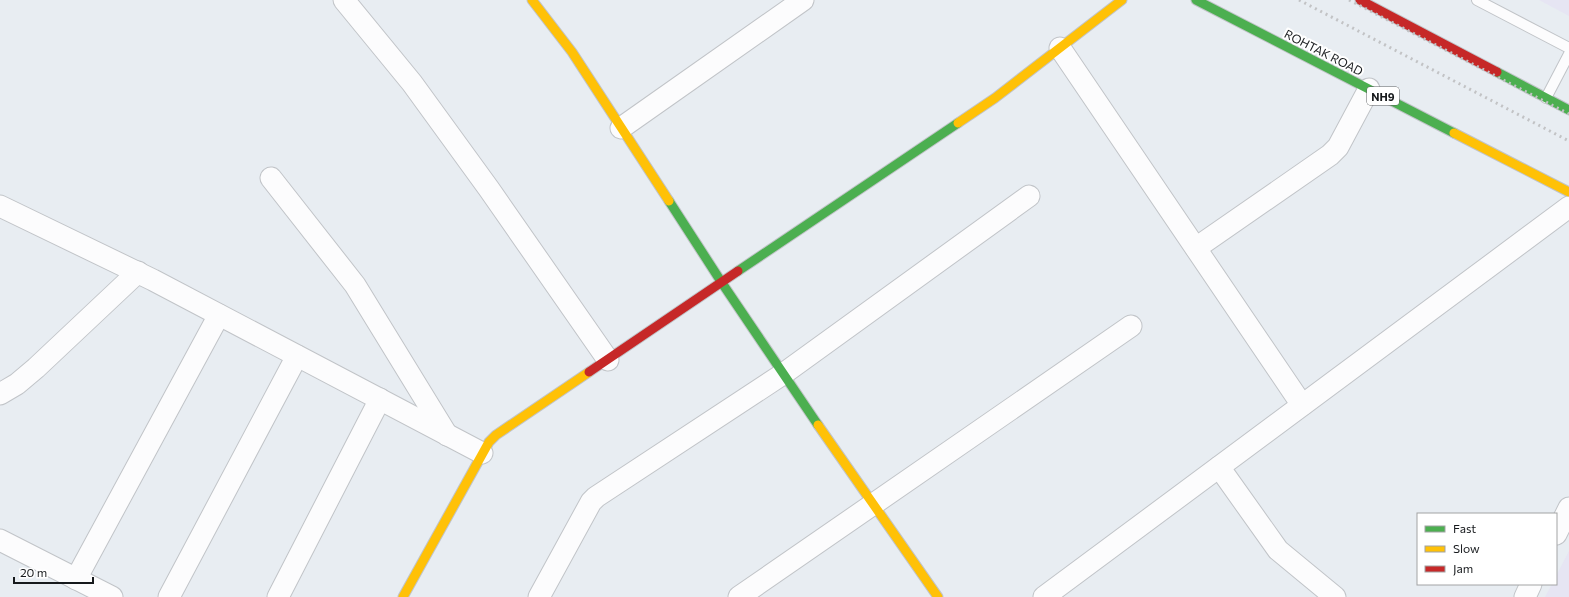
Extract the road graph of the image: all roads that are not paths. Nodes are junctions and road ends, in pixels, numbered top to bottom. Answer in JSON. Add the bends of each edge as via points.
{"nodes":[{"id":1,"x":344,"y":0,"type":"edge"},
{"id":2,"x":532,"y":0,"type":"edge"},
{"id":3,"x":803,"y":0,"type":"edge"},
{"id":4,"x":1122,"y":0,"type":"edge"},
{"id":5,"x":1196,"y":0,"type":"edge"},
{"id":6,"x":1360,"y":0,"type":"edge"},
{"id":7,"x":1477,"y":0,"type":"edge"},
{"id":8,"x":1060,"y":48,"type":"junction"},
{"id":9,"x":1569,"y":48,"type":"edge"},
{"id":10,"x":1569,"y":54,"type":"edge"},
{"id":11,"x":1369,"y":89,"type":"junction"},
{"id":12,"x":1546,"y":98,"type":"junction"},
{"id":13,"x":1569,"y":110,"type":"edge"},
{"id":14,"x":621,"y":128,"type":"junction"},
{"id":15,"x":271,"y":178,"type":"dead end"},
{"id":16,"x":1569,"y":192,"type":"edge"},
{"id":17,"x":1030,"y":196,"type":"dead end"},
{"id":18,"x":1569,"y":207,"type":"edge"},
{"id":19,"x":2,"y":212,"type":"edge"},
{"id":20,"x":1196,"y":248,"type":"junction"},
{"id":21,"x":138,"y":272,"type":"junction"},
{"id":22,"x":722,"y":283,"type":"junction"},
{"id":23,"x":219,"y":315,"type":"junction"},
{"id":24,"x":1131,"y":326,"type":"dead end"},
{"id":25,"x":298,"y":356,"type":"junction"},
{"id":26,"x":608,"y":360,"type":"junction"},
{"id":27,"x":783,"y":374,"type":"junction"},
{"id":28,"x":0,"y":394,"type":"edge"},
{"id":29,"x":380,"y":399,"type":"junction"},
{"id":30,"x":1302,"y":405,"type":"junction"},
{"id":31,"x":447,"y":435,"type":"junction"},
{"id":32,"x":482,"y":453,"type":"junction"},
{"id":33,"x":1219,"y":467,"type":"junction"},
{"id":34,"x":873,"y":504,"type":"junction"},
{"id":35,"x":1569,"y":508,"type":"edge"},
{"id":36,"x":1557,"y":532,"type":"edge"},
{"id":37,"x":0,"y":540,"type":"edge"},
{"id":38,"x":76,"y":579,"type":"junction"},
{"id":39,"x":1531,"y":585,"type":"edge"},
{"id":40,"x":1331,"y":596,"type":"edge"},
{"id":41,"x":112,"y":597,"type":"edge"},
{"id":42,"x":169,"y":597,"type":"edge"},
{"id":43,"x":278,"y":597,"type":"edge"},
{"id":44,"x":403,"y":597,"type":"edge"},
{"id":45,"x":539,"y":597,"type":"edge"},
{"id":46,"x":739,"y":597,"type":"edge"},
{"id":47,"x":938,"y":597,"type":"edge"},
{"id":48,"x":1044,"y":597,"type":"edge"},
{"id":49,"x":1525,"y":597,"type":"edge"}],
"edges":[{"from":1,"to":26,"type":"street","via":[[412,82]]},
{"from":2,"to":14,"type":"main road","via":[[572,52]]},
{"from":3,"to":14,"type":"street"},
{"from":4,"to":8,"type":"main road"},
{"from":5,"to":11,"type":"main road","name":"ROHTAK ROAD","number":"NH9"},
{"from":6,"to":12,"type":"main road"},
{"from":7,"to":9,"type":"lane"},
{"from":8,"to":20,"type":"street"},
{"from":8,"to":22,"type":"main road","via":[[995,98]]},
{"from":10,"to":12,"type":"lane"},
{"from":11,"to":16,"type":"main road","name":"ROHTAK ROAD","number":"NH9"},
{"from":11,"to":20,"type":"street","via":[[1338,147],[1330,155]]},
{"from":12,"to":13,"type":"main road"},
{"from":14,"to":22,"type":"main road"},
{"from":15,"to":31,"type":"street","via":[[355,285]]},
{"from":17,"to":27,"type":"street"},
{"from":18,"to":30,"type":"street"},
{"from":19,"to":21,"type":"street"},
{"from":20,"to":30,"type":"street"},
{"from":21,"to":23,"type":"street"},
{"from":21,"to":28,"type":"street","via":[[36,368]]},
{"from":22,"to":26,"type":"main road"},
{"from":22,"to":27,"type":"main road"},
{"from":23,"to":25,"type":"street"},
{"from":23,"to":38,"type":"street"},
{"from":24,"to":34,"type":"street"},
{"from":25,"to":29,"type":"street"},
{"from":25,"to":42,"type":"street"},
{"from":26,"to":32,"type":"main road","via":[[496,435]]},
{"from":27,"to":34,"type":"main road"},
{"from":27,"to":45,"type":"street","via":[[596,497]]},
{"from":29,"to":31,"type":"street"},
{"from":29,"to":43,"type":"street"},
{"from":30,"to":33,"type":"street"},
{"from":31,"to":32,"type":"street"},
{"from":32,"to":44,"type":"main road"},
{"from":33,"to":40,"type":"street","via":[[1278,550]]},
{"from":33,"to":48,"type":"street"},
{"from":34,"to":46,"type":"street"},
{"from":34,"to":47,"type":"main road"},
{"from":35,"to":36,"type":"street"},
{"from":37,"to":38,"type":"street"},
{"from":38,"to":41,"type":"street"},
{"from":39,"to":49,"type":"street"}]}
